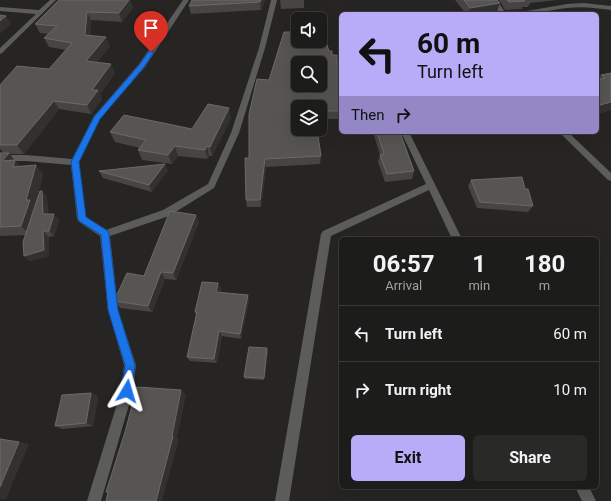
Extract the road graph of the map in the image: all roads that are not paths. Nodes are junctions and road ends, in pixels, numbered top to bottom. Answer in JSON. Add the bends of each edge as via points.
{"nodes":[{"id":1,"x":53,"y":0,"type":"edge"},
{"id":2,"x":186,"y":0,"type":"edge"},
{"id":3,"x":274,"y":0,"type":"edge"},
{"id":4,"x":494,"y":0,"type":"edge"},
{"id":5,"x":611,"y":8,"type":"edge"},
{"id":6,"x":0,"y":9,"type":"edge"},
{"id":7,"x":39,"y":12,"type":"junction"},
{"id":8,"x":502,"y":12,"type":"edge"},
{"id":9,"x":532,"y":12,"type":"edge"},
{"id":10,"x":0,"y":52,"type":"edge"},
{"id":11,"x":406,"y":134,"type":"edge"},
{"id":12,"x":565,"y":134,"type":"edge"},
{"id":13,"x":0,"y":158,"type":"edge"},
{"id":14,"x":75,"y":162,"type":"junction"},
{"id":15,"x":611,"y":178,"type":"edge"},
{"id":16,"x":431,"y":185,"type":"junction"},
{"id":17,"x":105,"y":234,"type":"junction"},
{"id":18,"x":456,"y":237,"type":"edge"},
{"id":19,"x":583,"y":489,"type":"edge"},
{"id":20,"x":94,"y":501,"type":"edge"},
{"id":21,"x":282,"y":501,"type":"edge"},
{"id":22,"x":589,"y":501,"type":"edge"}],
"edges":[{"from":1,"to":7,"type":"street"},
{"from":2,"to":14,"type":"street","via":[[142,65],[97,118]]},
{"from":3,"to":17,"type":"street","via":[[235,134],[211,186],[166,213]]},
{"from":4,"to":8,"type":"street"},
{"from":5,"to":9,"type":"street","via":[[584,4]]},
{"from":6,"to":7,"type":"street"},
{"from":7,"to":10,"type":"street"},
{"from":11,"to":16,"type":"street"},
{"from":12,"to":15,"type":"street"},
{"from":13,"to":14,"type":"street"},
{"from":14,"to":17,"type":"street","via":[[82,219]]},
{"from":16,"to":18,"type":"street"},
{"from":16,"to":21,"type":"street","via":[[326,234]]},
{"from":17,"to":20,"type":"street","via":[[113,310],[130,365],[127,391]]},
{"from":19,"to":22,"type":"street"}]}
